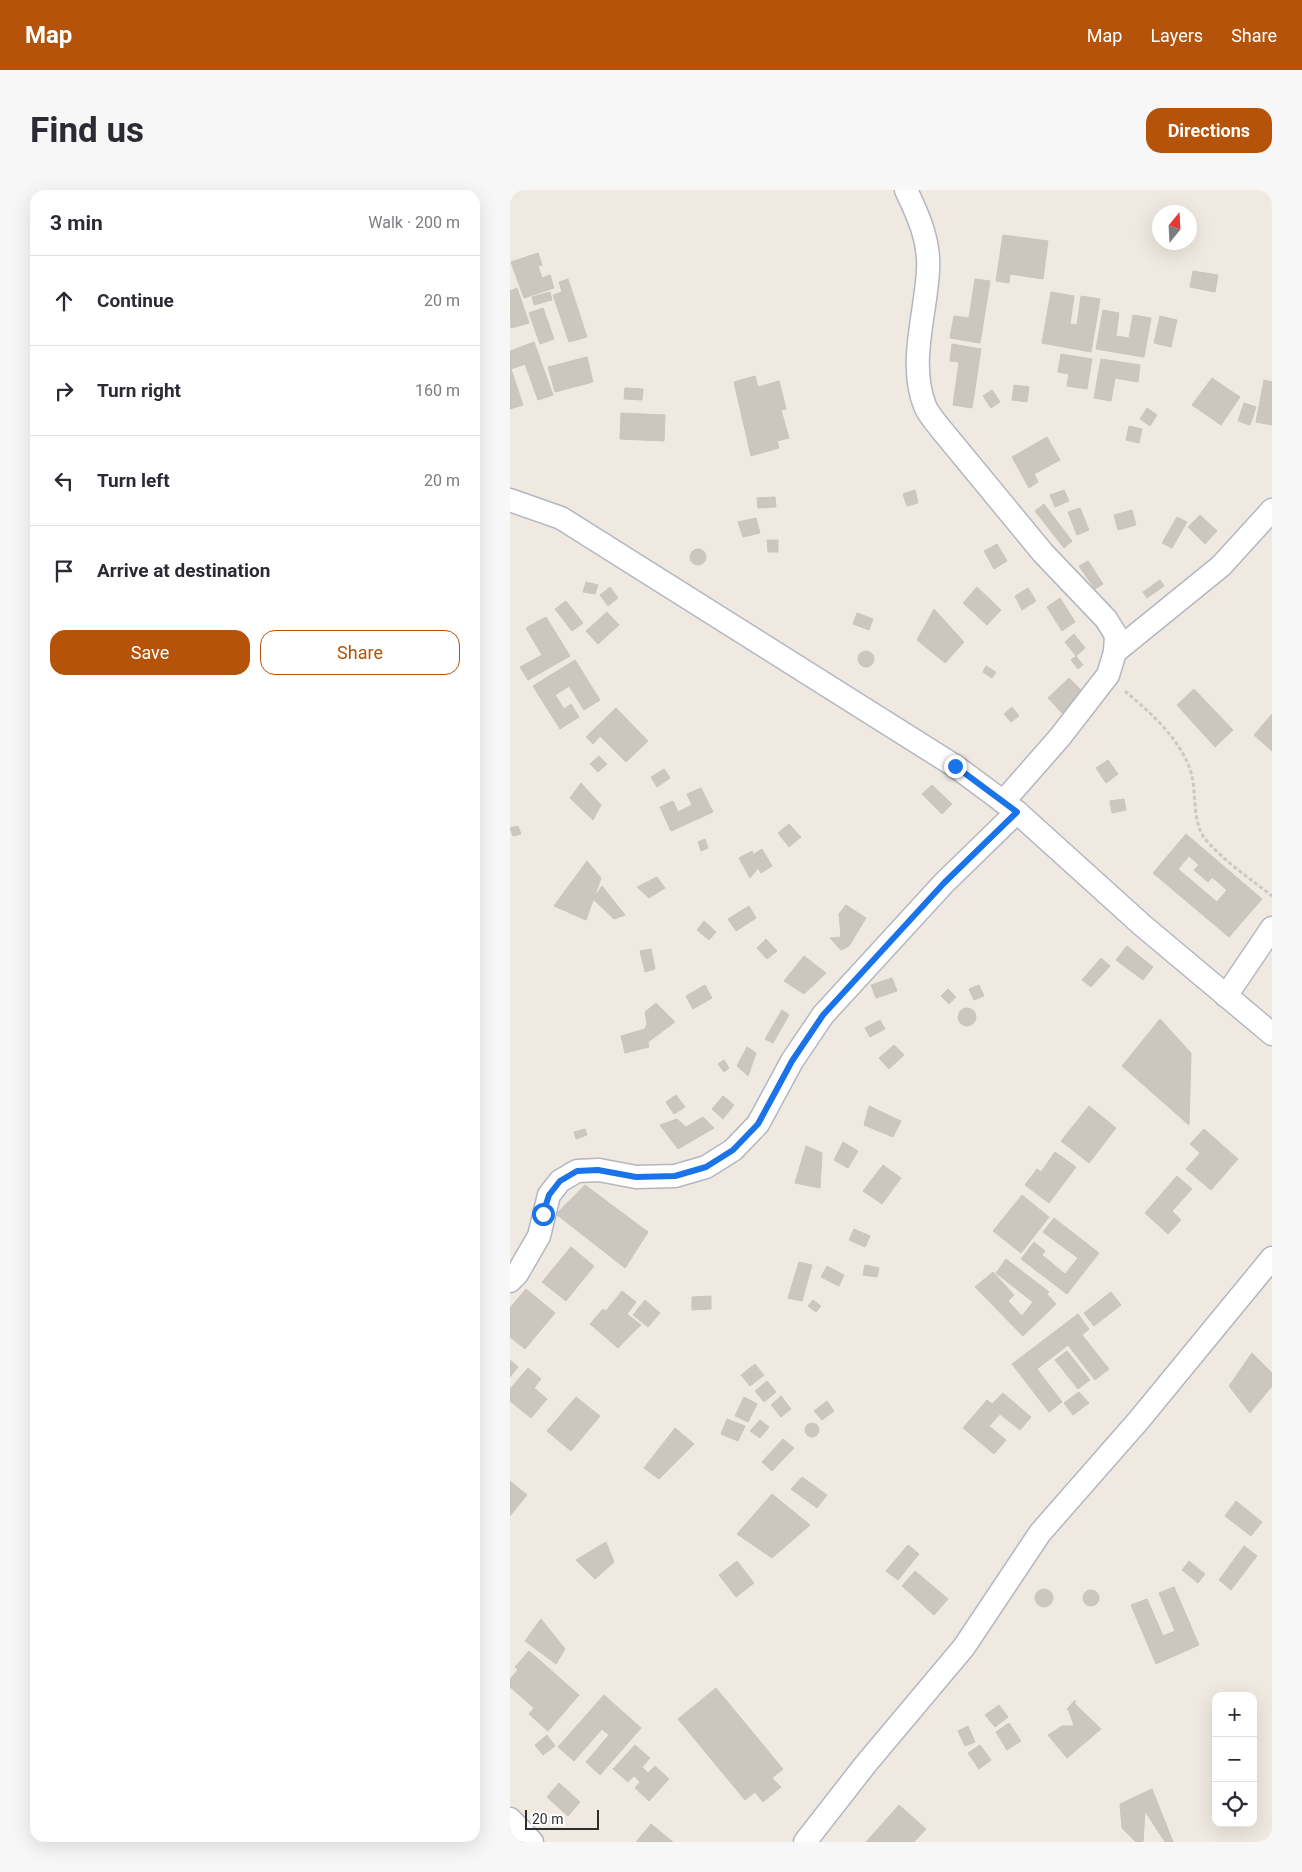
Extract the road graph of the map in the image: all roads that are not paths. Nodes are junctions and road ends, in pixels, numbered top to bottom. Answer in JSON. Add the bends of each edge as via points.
{"nodes":[{"id":1,"x":906,"y":190,"type":"edge"},
{"id":2,"x":510,"y":500,"type":"edge"},
{"id":3,"x":1272,"y":510,"type":"edge"},
{"id":4,"x":1115,"y":652,"type":"junction"},
{"id":5,"x":1010,"y":807,"type":"junction"},
{"id":6,"x":1272,"y":928,"type":"edge"},
{"id":7,"x":1226,"y":996,"type":"junction"},
{"id":8,"x":1272,"y":1034,"type":"edge"},
{"id":9,"x":1272,"y":1258,"type":"edge"},
{"id":10,"x":510,"y":1281,"type":"edge"},
{"id":11,"x":510,"y":1819,"type":"edge"},
{"id":12,"x":532,"y":1842,"type":"edge"},
{"id":13,"x":805,"y":1842,"type":"edge"}],
"edges":[{"from":1,"to":4,"type":"street","via":[[924,227],[929,268],[920,331],[918,384],[926,408],[1043,553],[1106,619],[1116,635]]},
{"from":2,"to":5,"type":"street","via":[[569,523],[955,766]]},
{"from":3,"to":4,"type":"street","via":[[1221,566]]},
{"from":4,"to":5,"type":"street","via":[[1108,675]]},
{"from":5,"to":7,"type":"street"},
{"from":5,"to":10,"type":"street","via":[[823,1015],[792,1061],[758,1124],[733,1150],[706,1167],[675,1176],[636,1177],[598,1170],[577,1171],[560,1181],[549,1195],[539,1236]]},
{"from":6,"to":7,"type":"street"},
{"from":7,"to":8,"type":"street"},
{"from":9,"to":13,"type":"street","via":[[1139,1420],[1040,1533],[964,1648]]},
{"from":11,"to":12,"type":"street"}]}
